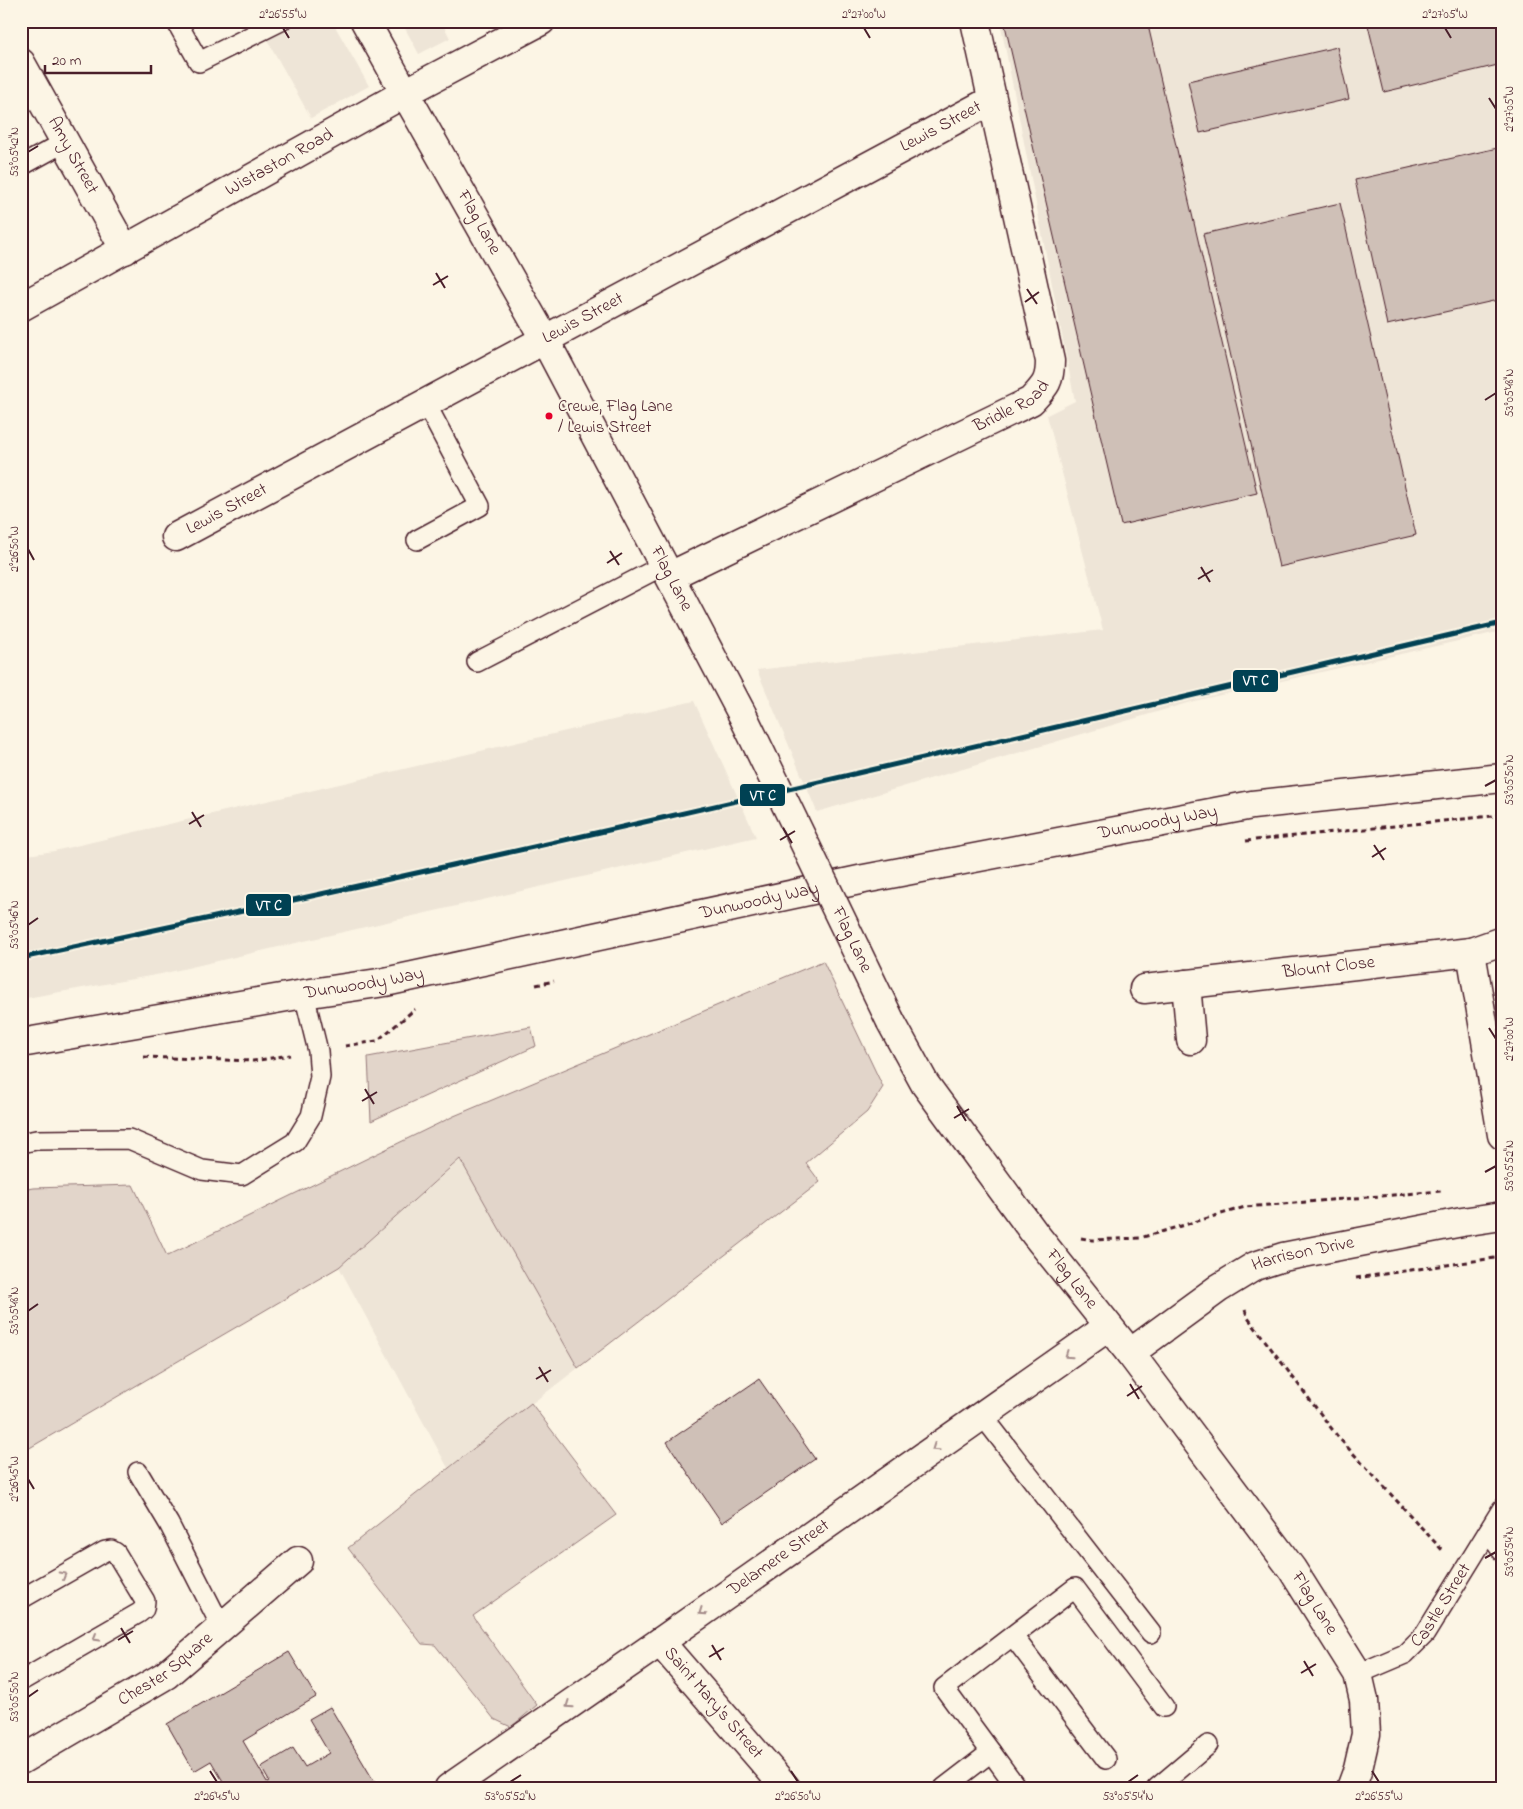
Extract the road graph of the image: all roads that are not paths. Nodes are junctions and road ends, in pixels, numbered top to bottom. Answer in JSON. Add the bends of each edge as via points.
{"nodes":[{"id":1,"x":176,"y":21,"type":"edge"},
{"id":2,"x":281,"y":21,"type":"edge"},
{"id":3,"x":365,"y":21,"type":"edge"},
{"id":4,"x":541,"y":21,"type":"edge"},
{"id":5,"x":976,"y":21,"type":"edge"},
{"id":6,"x":21,"y":62,"type":"edge"},
{"id":7,"x":405,"y":93,"type":"junction"},
{"id":8,"x":992,"y":100,"type":"junction"},
{"id":9,"x":65,"y":142,"type":"junction"},
{"id":10,"x":21,"y":166,"type":"edge"},
{"id":11,"x":125,"y":250,"type":"junction"},
{"id":12,"x":21,"y":308,"type":"edge"},
{"id":13,"x":545,"y":340,"type":"junction"},
{"id":14,"x":426,"y":404,"type":"junction"},
{"id":15,"x":176,"y":537,"type":"dead end"},
{"id":16,"x":417,"y":540,"type":"dead end"},
{"id":17,"x":667,"y":570,"type":"junction"},
{"id":18,"x":477,"y":662,"type":"dead end"},
{"id":19,"x":1502,"y":778,"type":"edge"},
{"id":20,"x":1502,"y":941,"type":"edge"},
{"id":21,"x":1471,"y":952,"type":"junction"},
{"id":22,"x":1186,"y":984,"type":"junction"},
{"id":23,"x":1144,"y":989,"type":"dead end"},
{"id":24,"x":304,"y":994,"type":"junction"},
{"id":25,"x":1191,"y":1040,"type":"dead end"},
{"id":26,"x":21,"y":1043,"type":"edge"},
{"id":27,"x":1502,"y":1135,"type":"edge"},
{"id":28,"x":21,"y":1143,"type":"edge"},
{"id":29,"x":1502,"y":1216,"type":"edge"},
{"id":30,"x":1108,"y":1326,"type":"junction"},
{"id":31,"x":1130,"y":1353,"type":"junction"},
{"id":32,"x":982,"y":1415,"type":"junction"},
{"id":33,"x":138,"y":1472,"type":"dead end"},
{"id":34,"x":1502,"y":1509,"type":"edge"},
{"id":35,"x":1488,"y":1532,"type":"junction"},
{"id":36,"x":1502,"y":1551,"type":"edge"},
{"id":37,"x":298,"y":1561,"type":"dead end"},
{"id":38,"x":21,"y":1599,"type":"edge"},
{"id":39,"x":222,"y":1628,"type":"junction"},
{"id":40,"x":1151,"y":1633,"type":"dead end"},
{"id":41,"x":1013,"y":1636,"type":"junction"},
{"id":42,"x":660,"y":1642,"type":"junction"},
{"id":43,"x":1358,"y":1674,"type":"junction"},
{"id":44,"x":21,"y":1681,"type":"edge"},
{"id":45,"x":1164,"y":1707,"type":"dead end"},
{"id":46,"x":1208,"y":1745,"type":"dead end"},
{"id":47,"x":991,"y":1752,"type":"junction"},
{"id":48,"x":1106,"y":1759,"type":"dead end"},
{"id":49,"x":21,"y":1760,"type":"edge"},
{"id":50,"x":452,"y":1787,"type":"edge"},
{"id":51,"x":786,"y":1788,"type":"edge"},
{"id":52,"x":944,"y":1788,"type":"edge"},
{"id":53,"x":1017,"y":1788,"type":"edge"},
{"id":54,"x":1157,"y":1788,"type":"edge"},
{"id":55,"x":1351,"y":1788,"type":"edge"}],
"edges":[{"from":1,"to":2,"type":"lane","via":[[199,62]]},
{"from":3,"to":7,"type":"street","name":"Flag Lane"},
{"from":4,"to":7,"type":"street","name":"Wistaston Road"},
{"from":5,"to":8,"type":"street","name":"Bridle Road"},
{"from":6,"to":9,"type":"street","name":"Amy Street"},
{"from":7,"to":11,"type":"street","name":"Wistaston Road"},
{"from":7,"to":13,"type":"street","name":"Flag Lane"},
{"from":8,"to":13,"type":"street","name":"Lewis Street"},
{"from":8,"to":17,"type":"street","name":"Bridle Road","via":[[1050,362],[1050,377],[1042,390],[1031,401]]},
{"from":9,"to":10,"type":"lane"},
{"from":9,"to":11,"type":"street","name":"Amy Street"},
{"from":11,"to":12,"type":"street","name":"Wistaston Road"},
{"from":13,"to":14,"type":"street","name":"Lewis Street"},
{"from":13,"to":17,"type":"street","name":"Flag Lane"},
{"from":14,"to":15,"type":"street","name":"Lewis Street"},
{"from":14,"to":16,"type":"lane","via":[[480,506]]},
{"from":17,"to":18,"type":"lane"},
{"from":17,"to":30,"type":"street","name":"Flag Lane","bridge":true,"via":[[742,714],[891,1022],[925,1084],[1034,1234]]},
{"from":19,"to":24,"type":"street","name":"Dunwoody Way","via":[[1252,805],[864,879],[385,982]]},
{"from":20,"to":21,"type":"street","name":"Blount Close"},
{"from":21,"to":22,"type":"street","name":"Blount Close"},
{"from":21,"to":27,"type":"street"},
{"from":22,"to":23,"type":"street","name":"Blount Close"},
{"from":22,"to":25,"type":"street"},
{"from":24,"to":26,"type":"street","name":"Dunwoody Way"},
{"from":24,"to":28,"type":"lane","via":[[318,1051],[320,1077],[312,1116],[295,1142],[242,1175],[202,1170],[130,1139]]},
{"from":29,"to":31,"type":"street","name":"Harrison Drive","via":[[1283,1257],[1255,1266],[1219,1288]]},
{"from":30,"to":31,"type":"street","name":"Flag Lane"},
{"from":30,"to":32,"type":"street","name":"Delamere Street","one_way":true},
{"from":31,"to":43,"type":"street","name":"Flag Lane","via":[[1292,1569]]},
{"from":32,"to":40,"type":"lane"},
{"from":32,"to":42,"type":"street","name":"Delamere Street","one_way":true},
{"from":33,"to":39,"type":"lane","via":[[169,1524]]},
{"from":34,"to":35,"type":"lane","name":"Castle Street"},
{"from":35,"to":36,"type":"lane"},
{"from":35,"to":43,"type":"lane","name":"Castle Street","via":[[1425,1634],[1405,1654]]},
{"from":37,"to":39,"type":"street","name":"Chester Square"},
{"from":38,"to":44,"type":"lane","one_way":true,"via":[[111,1550],[145,1601],[140,1613]]},
{"from":39,"to":49,"type":"street","name":"Chester Square","via":[[166,1675]]},
{"from":41,"to":45,"type":"lane","via":[[1075,1588]]},
{"from":41,"to":47,"type":"lane","via":[[944,1688]]},
{"from":41,"to":48,"type":"lane"},
{"from":42,"to":50,"type":"street","name":"Delamere Street","one_way":true},
{"from":42,"to":51,"type":"street","name":"Saint Mary's Street"},
{"from":43,"to":55,"type":"street","name":"Flag Lane","via":[[1364,1700],[1366,1734]]},
{"from":46,"to":54,"type":"lane"},
{"from":47,"to":52,"type":"lane"},
{"from":47,"to":53,"type":"lane"}]}
